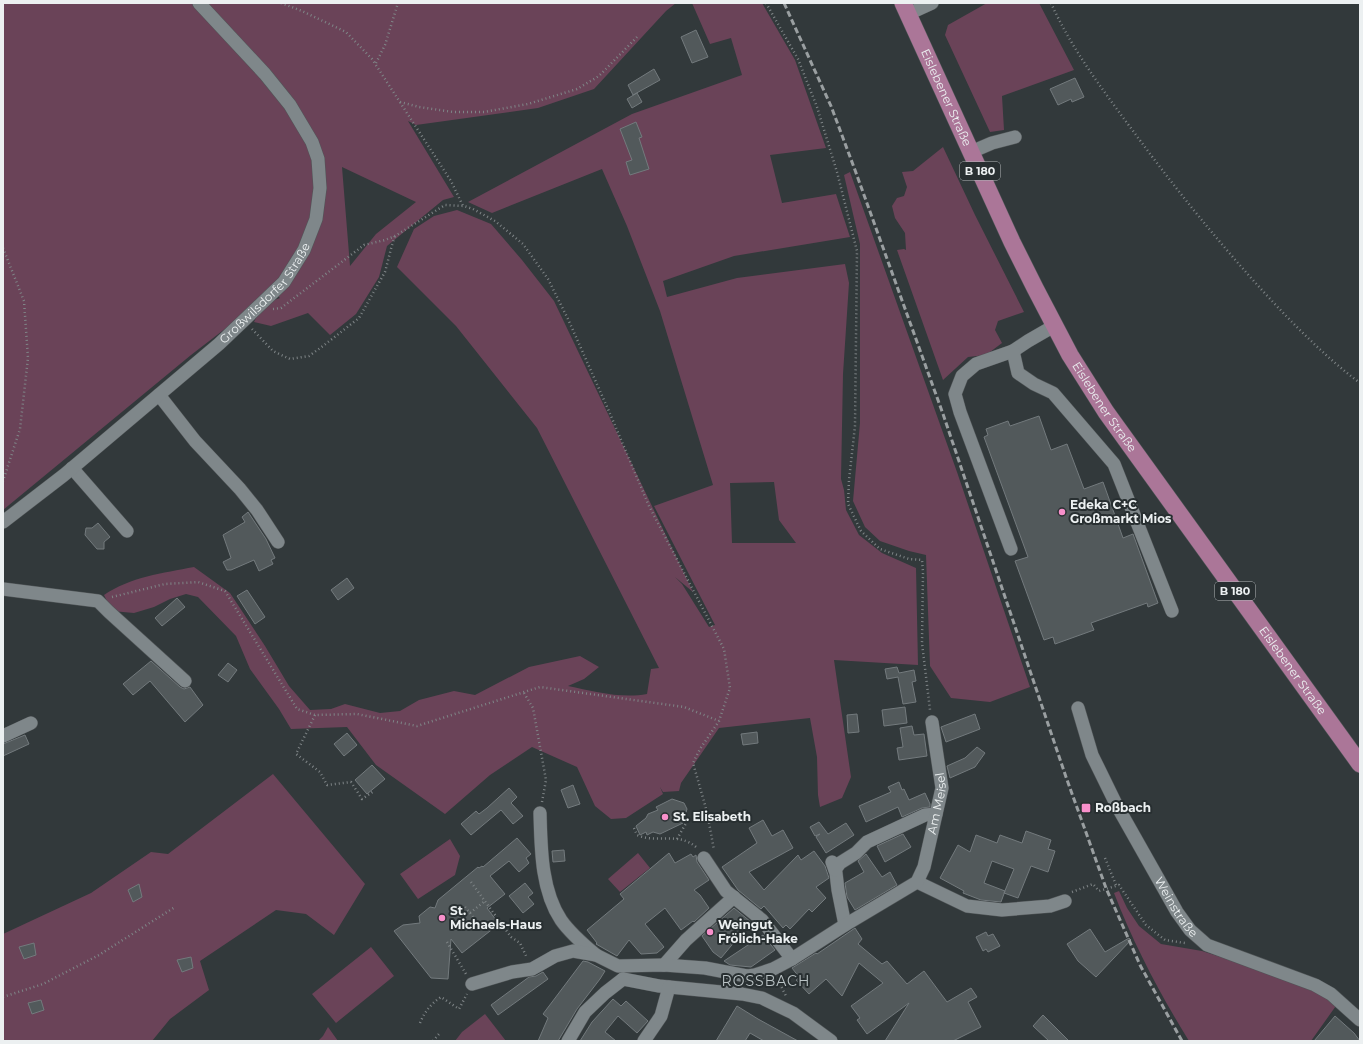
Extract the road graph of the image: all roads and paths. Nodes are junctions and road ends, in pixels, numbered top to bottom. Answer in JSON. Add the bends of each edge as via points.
{"nodes":[{"id":1,"x":199,"y":3,"type":"edge"},
{"id":2,"x":281,"y":3,"type":"edge"},
{"id":3,"x":398,"y":3,"type":"edge"},
{"id":4,"x":766,"y":3,"type":"edge"},
{"id":5,"x":932,"y":3,"type":"edge"},
{"id":6,"x":1050,"y":3,"type":"edge"},
{"id":7,"x":905,"y":8,"type":"edge"},
{"id":8,"x":638,"y":36,"type":"dead end"},
{"id":9,"x":375,"y":64,"type":"junction"},
{"id":10,"x":400,"y":102,"type":"junction"},
{"id":11,"x":1015,"y":137,"type":"dead end"},
{"id":12,"x":971,"y":152,"type":"junction"},
{"id":13,"x":464,"y":206,"type":"junction"},
{"id":14,"x":395,"y":236,"type":"junction"},
{"id":15,"x":3,"y":248,"type":"edge"},
{"id":16,"x":248,"y":316,"type":"junction"},
{"id":17,"x":1054,"y":326,"type":"junction"},
{"id":18,"x":1013,"y":351,"type":"junction"},
{"id":19,"x":1360,"y":383,"type":"edge"},
{"id":20,"x":159,"y":395,"type":"junction"},
{"id":21,"x":72,"y":468,"type":"junction"},
{"id":22,"x":3,"y":481,"type":"edge"},
{"id":23,"x":3,"y":522,"type":"edge"},
{"id":24,"x":127,"y":531,"type":"dead end"},
{"id":25,"x":278,"y":542,"type":"dead end"},
{"id":26,"x":1011,"y":549,"type":"dead end"},
{"id":27,"x":3,"y":589,"type":"edge"},
{"id":28,"x":98,"y":601,"type":"junction"},
{"id":29,"x":1172,"y":611,"type":"dead end"},
{"id":30,"x":185,"y":680,"type":"dead end"},
{"id":31,"x":524,"y":693,"type":"junction"},
{"id":32,"x":1078,"y":708,"type":"dead end"},
{"id":33,"x":315,"y":715,"type":"junction"},
{"id":34,"x":719,"y":721,"type":"junction"},
{"id":35,"x":932,"y":722,"type":"joint"},
{"id":36,"x":31,"y":723,"type":"dead end"},
{"id":37,"x":3,"y":736,"type":"edge"},
{"id":38,"x":1360,"y":764,"type":"edge"},
{"id":39,"x":374,"y":791,"type":"dead end"},
{"id":40,"x":540,"y":813,"type":"joint"},
{"id":41,"x":936,"y":814,"type":"junction"},
{"id":42,"x":689,"y":818,"type":"dead end"},
{"id":43,"x":634,"y":828,"type":"dead end"},
{"id":44,"x":677,"y":839,"type":"junction"},
{"id":45,"x":694,"y":845,"type":"dead end"},
{"id":46,"x":704,"y":858,"type":"joint"},
{"id":47,"x":1105,"y":858,"type":"dead end"},
{"id":48,"x":471,"y":882,"type":"dead end"},
{"id":49,"x":917,"y":882,"type":"junction"},
{"id":50,"x":1116,"y":885,"type":"junction"},
{"id":51,"x":734,"y":898,"type":"junction"},
{"id":52,"x":485,"y":901,"type":"junction"},
{"id":53,"x":1065,"y":901,"type":"joint"},
{"id":54,"x":175,"y":907,"type":"dead end"},
{"id":55,"x":465,"y":907,"type":"dead end"},
{"id":56,"x":470,"y":913,"type":"junction"},
{"id":57,"x":475,"y":920,"type":"dead end"},
{"id":58,"x":845,"y":925,"type":"junction"},
{"id":59,"x":1201,"y":939,"type":"junction"},
{"id":60,"x":447,"y":942,"type":"dead end"},
{"id":61,"x":596,"y":955,"type":"junction"},
{"id":62,"x":792,"y":959,"type":"junction"},
{"id":63,"x":618,"y":966,"type":"junction"},
{"id":64,"x":664,"y":966,"type":"junction"},
{"id":65,"x":462,"y":967,"type":"dead end"},
{"id":66,"x":532,"y":968,"type":"junction"},
{"id":67,"x":773,"y":969,"type":"junction"},
{"id":68,"x":622,"y":979,"type":"junction"},
{"id":69,"x":472,"y":984,"type":"joint"},
{"id":70,"x":669,"y":987,"type":"junction"},
{"id":71,"x":3,"y":997,"type":"edge"},
{"id":72,"x":793,"y":1013,"type":"junction"},
{"id":73,"x":1360,"y":1020,"type":"edge"},
{"id":74,"x":420,"y":1023,"type":"dead end"},
{"id":75,"x":439,"y":1034,"type":"dead end"},
{"id":76,"x":433,"y":1041,"type":"edge"},
{"id":77,"x":568,"y":1041,"type":"edge"},
{"id":78,"x":644,"y":1041,"type":"edge"},
{"id":79,"x":831,"y":1041,"type":"edge"}],
"edges":[{"from":1,"to":16,"type":"street","name":"Großwilsdorfer Straße","via":[[290,105],[312,142],[318,159],[320,188],[316,219],[304,250],[284,282]]},
{"from":2,"to":9,"type":"path","via":[[346,32]]},
{"from":3,"to":9,"type":"path","via":[[385,45]]},
{"from":4,"to":35,"type":"path","via":[[798,59],[817,107],[857,251],[855,426],[848,504],[861,531],[880,548],[909,559],[922,560],[922,643]]},
{"from":5,"to":7,"type":"street"},
{"from":6,"to":19,"type":"path","via":[[1061,25],[1116,108],[1203,222],[1290,320],[1339,367]]},
{"from":7,"to":12,"type":"main road","name":"Eislebener Straße","number":"B 180"},
{"from":8,"to":10,"type":"path","via":[[599,76],[577,89],[528,104],[484,112],[453,112]]},
{"from":9,"to":10,"type":"path"},
{"from":10,"to":13,"type":"path","via":[[451,181]]},
{"from":11,"to":12,"type":"street"},
{"from":12,"to":17,"type":"main road","name":"Eislebener Straße","number":"B 180"},
{"from":13,"to":14,"type":"path","via":[[444,205]]},
{"from":13,"to":34,"type":"path","via":[[495,221],[523,244],[548,279],[568,319],[649,506],[724,649],[730,688]]},
{"from":14,"to":16,"type":"path","via":[[364,245],[281,308]]},
{"from":14,"to":16,"type":"path","via":[[385,272],[359,318],[309,356],[290,359],[273,352]]},
{"from":15,"to":22,"type":"path","via":[[24,301],[28,358],[20,429]]},
{"from":16,"to":20,"type":"street","name":"Großwilsdorfer Straße"},
{"from":17,"to":18,"type":"street"},
{"from":17,"to":38,"type":"main road","name":"Eislebener Straße","number":"B 180","via":[[1106,412]]},
{"from":18,"to":26,"type":"street","via":[[976,364],[962,376],[955,394]]},
{"from":18,"to":29,"type":"street","via":[[1018,373],[1053,393],[1114,464]]},
{"from":20,"to":21,"type":"street","name":"Großwilsdorfer Straße"},
{"from":20,"to":25,"type":"street","via":[[257,510]]},
{"from":21,"to":23,"type":"street","name":"Großwilsdorfer Straße"},
{"from":21,"to":24,"type":"street"},
{"from":27,"to":28,"type":"street"},
{"from":28,"to":30,"type":"street"},
{"from":28,"to":33,"type":"path","via":[[165,584],[198,582],[225,591],[297,709]]},
{"from":31,"to":33,"type":"path","via":[[417,726],[357,714]]},
{"from":31,"to":34,"type":"path","via":[[540,687],[684,706]]},
{"from":31,"to":40,"type":"path","via":[[533,708],[546,780]]},
{"from":32,"to":59,"type":"street","name":"Weinstraße","via":[[1092,755],[1116,804],[1177,912],[1190,930]]},
{"from":33,"to":39,"type":"path","via":[[296,754],[320,772],[327,785],[351,782],[362,799]]},
{"from":34,"to":46,"type":"path","via":[[693,763],[714,850]]},
{"from":35,"to":41,"type":"street","name":"Am Meisel","via":[[942,788]]},
{"from":36,"to":37,"type":"street"},
{"from":40,"to":61,"type":"street","via":[[548,893],[561,920]]},
{"from":41,"to":49,"type":"street","name":"Am Meisel","via":[[924,867]]},
{"from":41,"to":58,"type":"street","via":[[925,815],[867,842],[856,853],[834,865]]},
{"from":42,"to":44,"type":"path"},
{"from":43,"to":44,"type":"path","via":[[637,835],[644,838]]},
{"from":44,"to":45,"type":"path","via":[[684,839]]},
{"from":46,"to":51,"type":"street","via":[[726,891]]},
{"from":47,"to":50,"type":"path"},
{"from":48,"to":52,"type":"path"},
{"from":49,"to":53,"type":"street","via":[[967,906],[1002,910],[1050,906]]},
{"from":49,"to":58,"type":"street"},
{"from":50,"to":53,"type":"path","via":[[1100,891],[1093,884],[1069,893]]},
{"from":50,"to":59,"type":"path","via":[[1119,885],[1146,925],[1165,940],[1188,943]]},
{"from":51,"to":62,"type":"street","via":[[762,920]]},
{"from":51,"to":64,"type":"street","via":[[686,940]]},
{"from":52,"to":56,"type":"path"},
{"from":52,"to":66,"type":"path","via":[[511,937],[520,943]]},
{"from":54,"to":71,"type":"path","via":[[98,955],[43,984]]},
{"from":55,"to":56,"type":"path"},
{"from":56,"to":57,"type":"path"},
{"from":58,"to":62,"type":"street"},
{"from":59,"to":73,"type":"street","name":"Weinstraße","via":[[1207,945],[1315,985],[1331,994]]},
{"from":60,"to":65,"type":"path"},
{"from":61,"to":63,"type":"street"},
{"from":61,"to":66,"type":"street","via":[[573,951],[555,956]]},
{"from":62,"to":67,"type":"street"},
{"from":63,"to":64,"type":"street"},
{"from":63,"to":68,"type":"street"},
{"from":64,"to":67,"type":"street","via":[[705,968],[747,976]]},
{"from":66,"to":69,"type":"street"},
{"from":67,"to":72,"type":"path"},
{"from":68,"to":70,"type":"street"},
{"from":68,"to":77,"type":"street","via":[[585,1012]]},
{"from":69,"to":74,"type":"path","via":[[459,1009],[442,997],[426,1010]]},
{"from":70,"to":72,"type":"street","via":[[762,998]]},
{"from":70,"to":78,"type":"street","via":[[661,1016]]},
{"from":72,"to":79,"type":"street"},
{"from":75,"to":76,"type":"path"}]}
